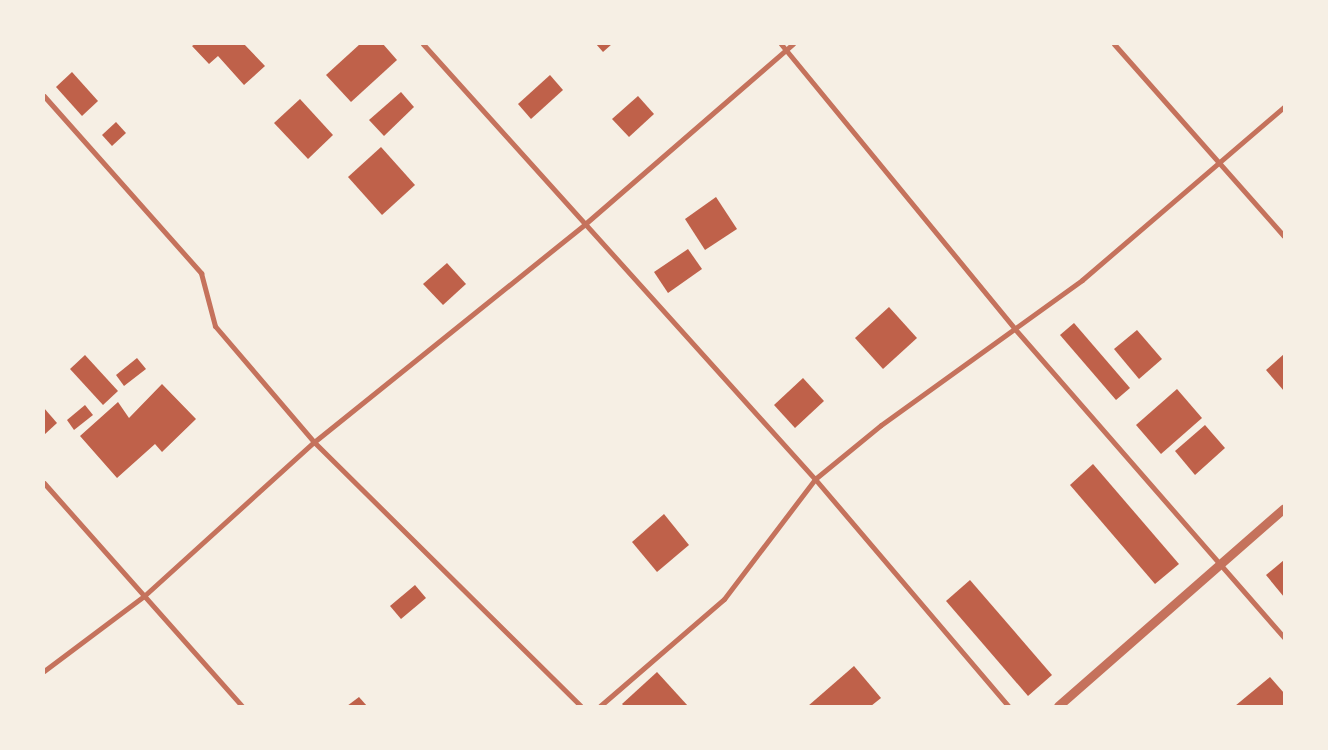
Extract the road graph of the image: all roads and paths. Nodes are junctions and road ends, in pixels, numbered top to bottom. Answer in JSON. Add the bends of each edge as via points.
{"nodes":[{"id":1,"x":423,"y":44,"type":"edge"},
{"id":2,"x":782,"y":44,"type":"edge"},
{"id":3,"x":793,"y":44,"type":"edge"},
{"id":4,"x":1114,"y":44,"type":"edge"},
{"id":5,"x":786,"y":49,"type":"junction"},
{"id":6,"x":44,"y":96,"type":"edge"},
{"id":7,"x":1284,"y":107,"type":"edge"},
{"id":8,"x":1218,"y":161,"type":"junction"},
{"id":9,"x":586,"y":224,"type":"junction"},
{"id":10,"x":1284,"y":236,"type":"edge"},
{"id":11,"x":1014,"y":328,"type":"junction"},
{"id":12,"x":314,"y":442,"type":"junction"},
{"id":13,"x":815,"y":479,"type":"junction"},
{"id":14,"x":44,"y":483,"type":"edge"},
{"id":15,"x":1284,"y":508,"type":"edge"},
{"id":16,"x":1220,"y":564,"type":"junction"},
{"id":17,"x":144,"y":596,"type":"junction"},
{"id":18,"x":1284,"y":638,"type":"edge"},
{"id":19,"x":44,"y":672,"type":"edge"},
{"id":20,"x":242,"y":706,"type":"edge"},
{"id":21,"x":581,"y":706,"type":"edge"},
{"id":22,"x":600,"y":706,"type":"edge"},
{"id":23,"x":1008,"y":706,"type":"edge"},
{"id":24,"x":1058,"y":706,"type":"edge"}],
"edges":[{"from":1,"to":9,"type":"street"},
{"from":2,"to":5,"type":"street"},
{"from":3,"to":5,"type":"street"},
{"from":4,"to":8,"type":"street"},
{"from":5,"to":9,"type":"street"},
{"from":5,"to":11,"type":"street"},
{"from":6,"to":12,"type":"street","via":[[201,273],[215,326]]},
{"from":7,"to":8,"type":"street"},
{"from":8,"to":10,"type":"street"},
{"from":8,"to":11,"type":"street","via":[[1082,280]]},
{"from":9,"to":12,"type":"street"},
{"from":9,"to":13,"type":"street"},
{"from":11,"to":13,"type":"street","via":[[881,425]]},
{"from":11,"to":16,"type":"street"},
{"from":12,"to":17,"type":"street"},
{"from":12,"to":21,"type":"street"},
{"from":13,"to":22,"type":"street","via":[[724,600]]},
{"from":13,"to":23,"type":"street"},
{"from":14,"to":17,"type":"street"},
{"from":15,"to":16,"type":"street"},
{"from":16,"to":18,"type":"street"},
{"from":16,"to":24,"type":"street"},
{"from":17,"to":19,"type":"street"},
{"from":17,"to":20,"type":"street"}]}
